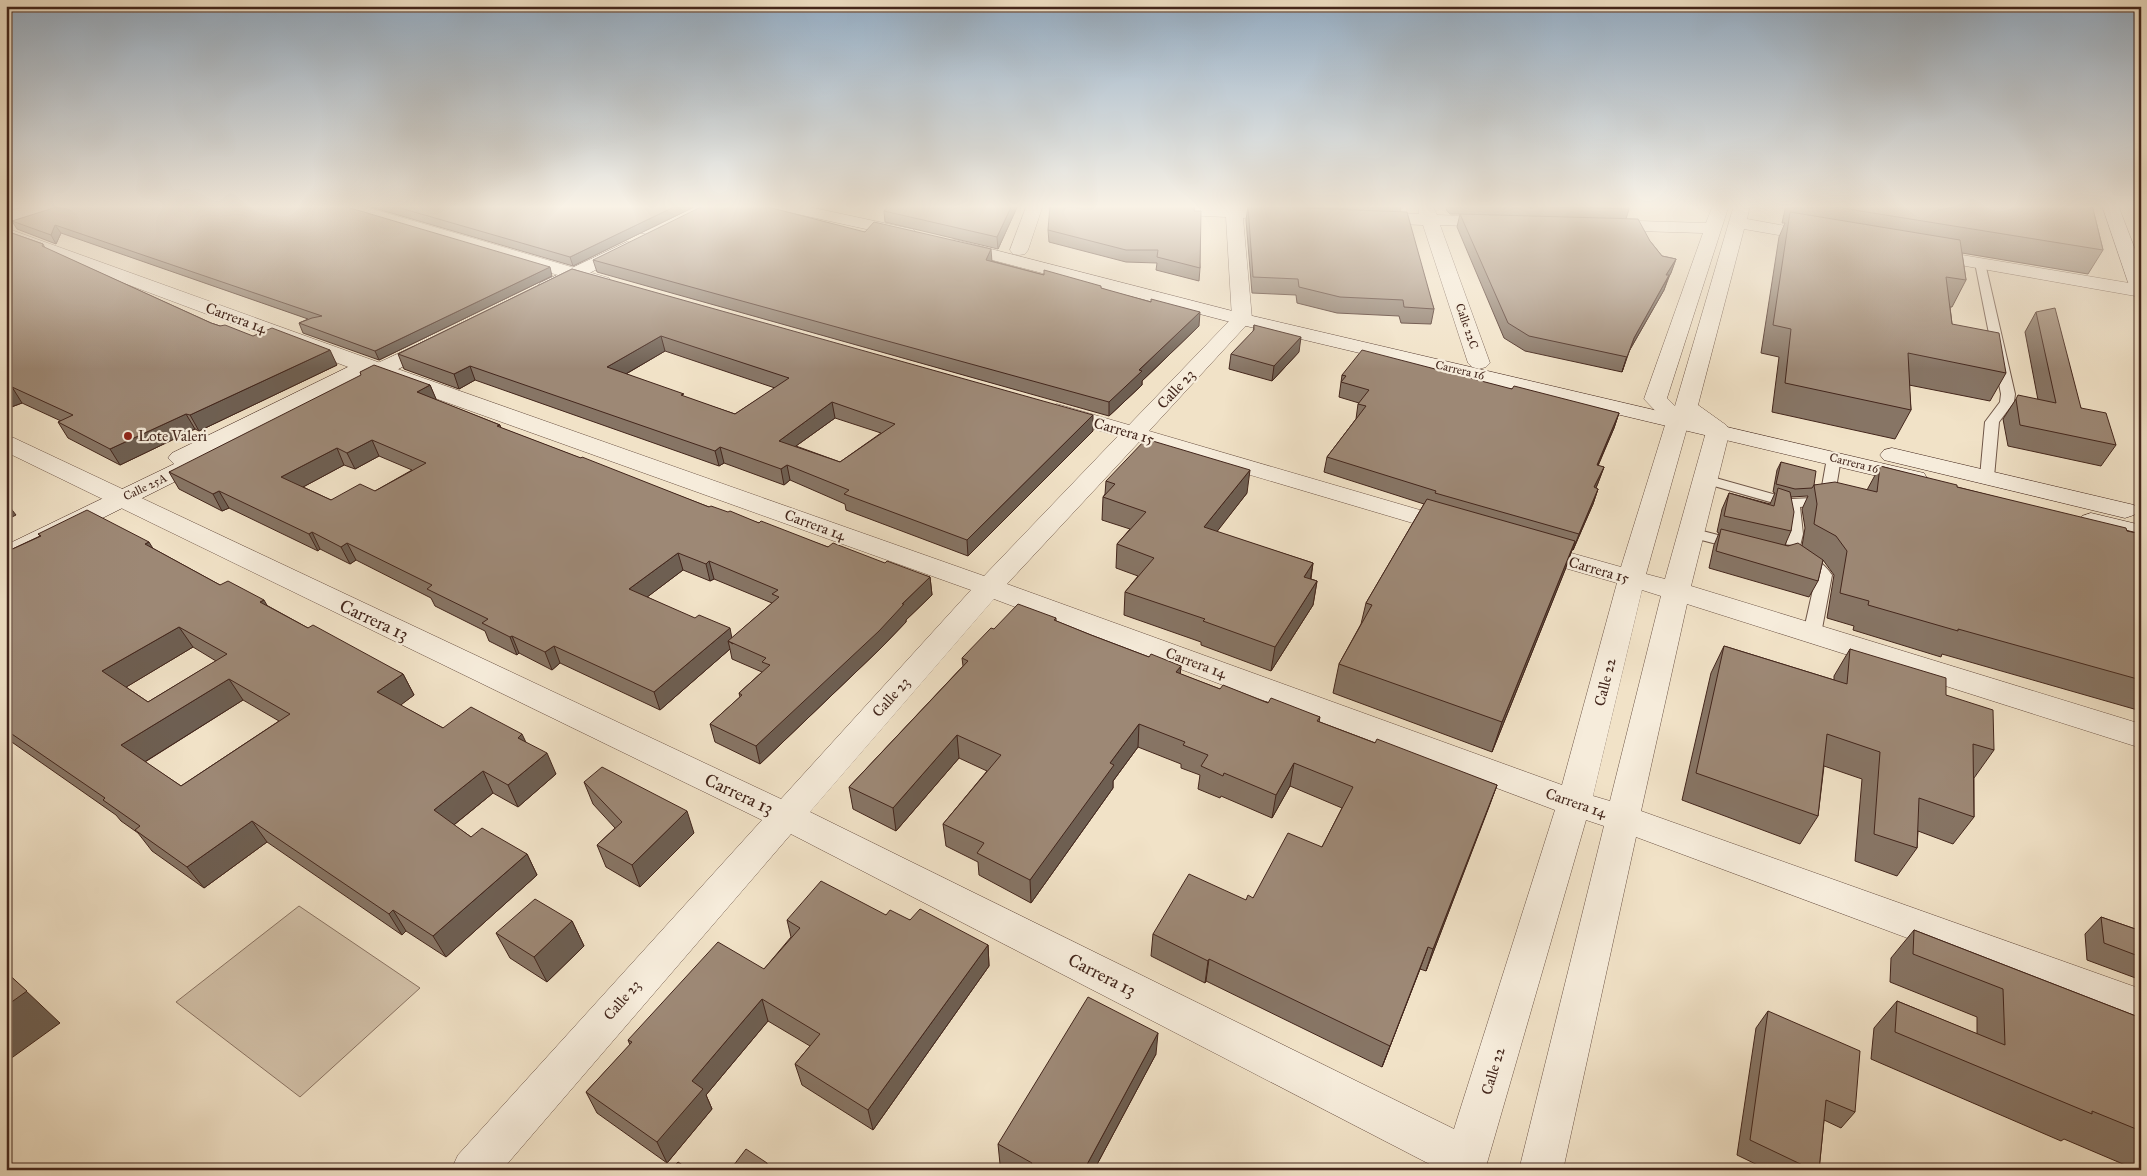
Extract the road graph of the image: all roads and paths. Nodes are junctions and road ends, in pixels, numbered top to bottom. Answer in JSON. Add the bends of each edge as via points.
{"nodes":[{"id":1,"x":79,"y":260,"type":"edge"},
{"id":2,"x":527,"y":260,"type":"edge"},
{"id":3,"x":592,"y":260,"type":"edge"},
{"id":4,"x":594,"y":260,"type":"edge"},
{"id":5,"x":1036,"y":260,"type":"edge"},
{"id":6,"x":1056,"y":260,"type":"edge"},
{"id":7,"x":1238,"y":260,"type":"edge"},
{"id":8,"x":1444,"y":260,"type":"edge"},
{"id":9,"x":1701,"y":260,"type":"edge"},
{"id":10,"x":1727,"y":260,"type":"edge"},
{"id":11,"x":1961,"y":260,"type":"edge"},
{"id":12,"x":2130,"y":260,"type":"edge"},
{"id":13,"x":1980,"y":263,"type":"junction"},
{"id":14,"x":568,"y":272,"type":"junction"},
{"id":15,"x":621,"y":287,"type":"edge"},
{"id":16,"x":2141,"y":291,"type":"edge"},
{"id":17,"x":528,"y":292,"type":"edge"},
{"id":18,"x":1242,"y":310,"type":"junction"},
{"id":19,"x":449,"y":331,"type":"edge"},
{"id":20,"x":1480,"y":363,"type":"junction"},
{"id":21,"x":373,"y":368,"type":"junction"},
{"id":22,"x":1654,"y":399,"type":"junction"},
{"id":23,"x":1040,"y":406,"type":"edge"},
{"id":24,"x":1682,"y":414,"type":"junction"},
{"id":25,"x":1718,"y":430,"type":"junction"},
{"id":26,"x":1135,"y":433,"type":"junction"},
{"id":27,"x":6,"y":443,"type":"edge"},
{"id":28,"x":1834,"y":458,"type":"junction"},
{"id":29,"x":1987,"y":477,"type":"junction"},
{"id":30,"x":1705,"y":479,"type":"junction"},
{"id":31,"x":114,"y":496,"type":"junction"},
{"id":32,"x":1791,"y":503,"type":"junction"},
{"id":33,"x":2141,"y":514,"type":"edge"},
{"id":34,"x":1469,"y":532,"type":"edge"},
{"id":35,"x":1691,"y":533,"type":"junction"},
{"id":36,"x":2141,"y":533,"type":"edge"},
{"id":37,"x":6,"y":542,"type":"edge"},
{"id":38,"x":1516,"y":546,"type":"edge"},
{"id":39,"x":1792,"y":552,"type":"junction"},
{"id":40,"x":6,"y":556,"type":"edge"},
{"id":41,"x":1631,"y":580,"type":"junction"},
{"id":42,"x":989,"y":587,"type":"junction"},
{"id":43,"x":1676,"y":591,"type":"junction"},
{"id":44,"x":1812,"y":634,"type":"junction"},
{"id":45,"x":2141,"y":736,"type":"edge"},
{"id":46,"x":1574,"y":803,"type":"junction"},
{"id":47,"x":786,"y":816,"type":"junction"},
{"id":48,"x":1624,"y":819,"type":"junction"},
{"id":49,"x":2141,"y":1007,"type":"edge"},
{"id":50,"x":1464,"y":1164,"type":"edge"},
{"id":51,"x":473,"y":1170,"type":"edge"},
{"id":52,"x":1541,"y":1170,"type":"edge"}],
"edges":[{"from":1,"to":21,"type":"street","name":"Carrera 14"},
{"from":2,"to":14,"type":"street"},
{"from":3,"to":14,"type":"street"},
{"from":4,"to":14,"type":"street"},
{"from":5,"to":18,"type":"street","name":"Carrera 16"},
{"from":6,"to":18,"type":"street","name":"Carrera 16"},
{"from":7,"to":18,"type":"street"},
{"from":8,"to":20,"type":"street","name":"Calle 22C"},
{"from":9,"to":22,"type":"street"},
{"from":10,"to":24,"type":"street","name":"Calle 22"},
{"from":11,"to":13,"type":"street"},
{"from":12,"to":16,"type":"street"},
{"from":13,"to":16,"type":"street"},
{"from":13,"to":29,"type":"lane","via":[[2008,394],[2007,402],[1992,422]]},
{"from":14,"to":15,"type":"street"},
{"from":14,"to":17,"type":"street"},
{"from":18,"to":20,"type":"street","name":"Carrera 16"},
{"from":18,"to":24,"type":"street","name":"Carrera 16"},
{"from":18,"to":26,"type":"street","name":"Calle 23"},
{"from":19,"to":21,"type":"street","name":"Calle 25A"},
{"from":20,"to":22,"type":"street","name":"Carrera 16"},
{"from":21,"to":31,"type":"street","name":"Calle 25A"},
{"from":21,"to":42,"type":"street","name":"Carrera 14"},
{"from":22,"to":24,"type":"street"},
{"from":23,"to":26,"type":"street","name":"Carrera 15"},
{"from":24,"to":25,"type":"street"},
{"from":24,"to":29,"type":"street","name":"Carrera 16"},
{"from":24,"to":41,"type":"street","name":"Calle 22"},
{"from":25,"to":28,"type":"street","name":"Carrera 16"},
{"from":25,"to":30,"type":"street"},
{"from":26,"to":34,"type":"street","name":"Carrera 15"},
{"from":26,"to":42,"type":"street","name":"Calle 23"},
{"from":27,"to":31,"type":"street","name":"Carrera 13"},
{"from":28,"to":32,"type":"lane","via":[[1828,494],[1816,502]]},
{"from":28,"to":36,"type":"street","name":"Carrera 16"},
{"from":29,"to":33,"type":"street","name":"Carrera 16"},
{"from":30,"to":32,"type":"lane"},
{"from":30,"to":35,"type":"street"},
{"from":31,"to":37,"type":"street","name":"Calle 25A"},
{"from":31,"to":40,"type":"street","name":"Calle 25A"},
{"from":31,"to":47,"type":"street","name":"Carrera 13"},
{"from":32,"to":39,"type":"lane","via":[[1796,519]]},
{"from":35,"to":39,"type":"lane","via":[[1780,555]]},
{"from":35,"to":43,"type":"street"},
{"from":38,"to":41,"type":"street","name":"Carrera 15"},
{"from":39,"to":44,"type":"lane","via":[[1816,566],[1824,575]]},
{"from":41,"to":43,"type":"street","name":"Carrera 15"},
{"from":41,"to":46,"type":"street","name":"Calle 22"},
{"from":42,"to":46,"type":"street","name":"Carrera 14"},
{"from":42,"to":47,"type":"street","name":"Calle 23"},
{"from":43,"to":44,"type":"street","name":"Carrera 15"},
{"from":43,"to":48,"type":"street"},
{"from":44,"to":45,"type":"street","name":"Carrera 15"},
{"from":46,"to":48,"type":"street","name":"Carrera 14"},
{"from":46,"to":50,"type":"street","name":"Calle 22"},
{"from":47,"to":50,"type":"street","name":"Carrera 13"},
{"from":47,"to":51,"type":"street","name":"Calle 23"},
{"from":48,"to":49,"type":"street","name":"Carrera 14"},
{"from":48,"to":52,"type":"street"}]}
